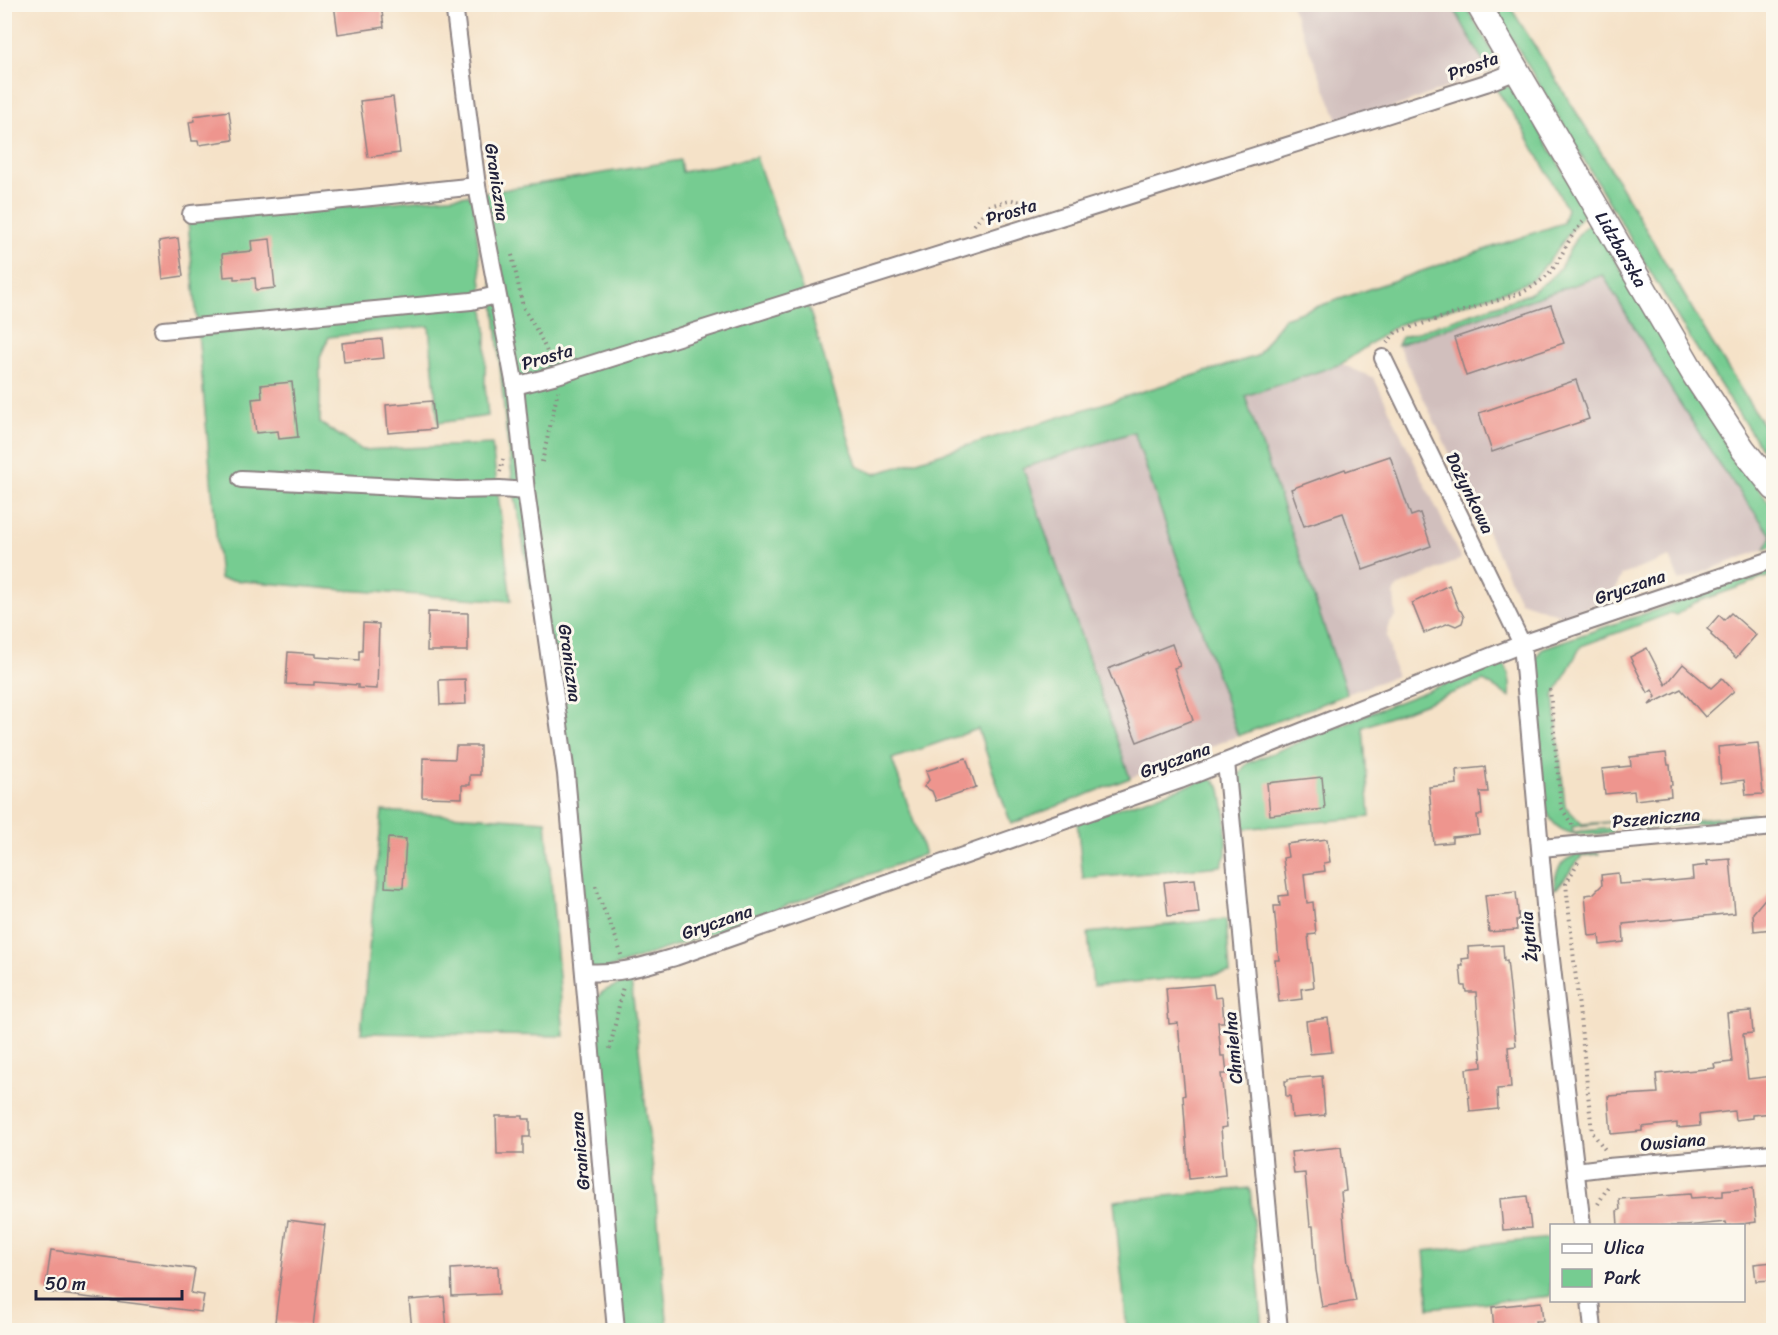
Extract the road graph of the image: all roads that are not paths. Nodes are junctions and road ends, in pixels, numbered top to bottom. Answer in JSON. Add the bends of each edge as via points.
{"nodes":[{"id":1,"x":454,"y":4,"type":"edge"},
{"id":2,"x":1478,"y":4,"type":"edge"},
{"id":3,"x":1517,"y":71,"type":"junction"},
{"id":4,"x":477,"y":186,"type":"junction"},
{"id":5,"x":191,"y":214,"type":"dead end"},
{"id":6,"x":498,"y":296,"type":"junction"},
{"id":7,"x":163,"y":330,"type":"dead end"},
{"id":8,"x":1383,"y":358,"type":"road end"},
{"id":9,"x":514,"y":386,"type":"junction"},
{"id":10,"x":241,"y":479,"type":"dead end"},
{"id":11,"x":1773,"y":488,"type":"edge"},
{"id":12,"x":526,"y":491,"type":"junction"},
{"id":13,"x":1773,"y":559,"type":"edge"},
{"id":14,"x":1522,"y":645,"type":"junction"},
{"id":15,"x":1226,"y":762,"type":"junction"},
{"id":16,"x":1773,"y":828,"type":"edge"},
{"id":17,"x":1541,"y":848,"type":"junction"},
{"id":18,"x":584,"y":972,"type":"junction"},
{"id":19,"x":1773,"y":1153,"type":"edge"},
{"id":20,"x":1576,"y":1172,"type":"junction"},
{"id":21,"x":1582,"y":1224,"type":"edge"},
{"id":22,"x":1590,"y":1302,"type":"edge"},
{"id":23,"x":616,"y":1330,"type":"edge"},
{"id":24,"x":1279,"y":1330,"type":"edge"},
{"id":25,"x":1593,"y":1330,"type":"edge"}],
"edges":[{"from":1,"to":4,"type":"street","name":"Graniczna"},
{"from":2,"to":3,"type":"main road","name":"Lidzbarska"},
{"from":3,"to":9,"type":"street","name":"Prosta"},
{"from":3,"to":11,"type":"main road","name":"Lidzbarska","via":[[1701,384]]},
{"from":4,"to":5,"type":"street"},
{"from":4,"to":6,"type":"street","name":"Graniczna"},
{"from":6,"to":7,"type":"street"},
{"from":6,"to":9,"type":"street","name":"Graniczna"},
{"from":8,"to":14,"type":"street","name":"Dożynkowa"},
{"from":9,"to":12,"type":"street","name":"Graniczna"},
{"from":10,"to":12,"type":"street"},
{"from":12,"to":18,"type":"street","name":"Graniczna","via":[[566,774]]},
{"from":13,"to":14,"type":"street","name":"Gryczana"},
{"from":14,"to":15,"type":"street","name":"Gryczana"},
{"from":14,"to":17,"type":"street","name":"Żytnia"},
{"from":15,"to":18,"type":"street","name":"Gryczana","via":[[675,957],[624,971]]},
{"from":15,"to":24,"type":"street","name":"Chmielna"},
{"from":16,"to":17,"type":"street","name":"Pszeniczna"},
{"from":17,"to":20,"type":"street","name":"Żytnia"},
{"from":18,"to":23,"type":"street","name":"Graniczna"},
{"from":19,"to":20,"type":"street","name":"Owsiana"},
{"from":20,"to":21,"type":"street","name":"Żytnia"},
{"from":22,"to":25,"type":"street"}]}
